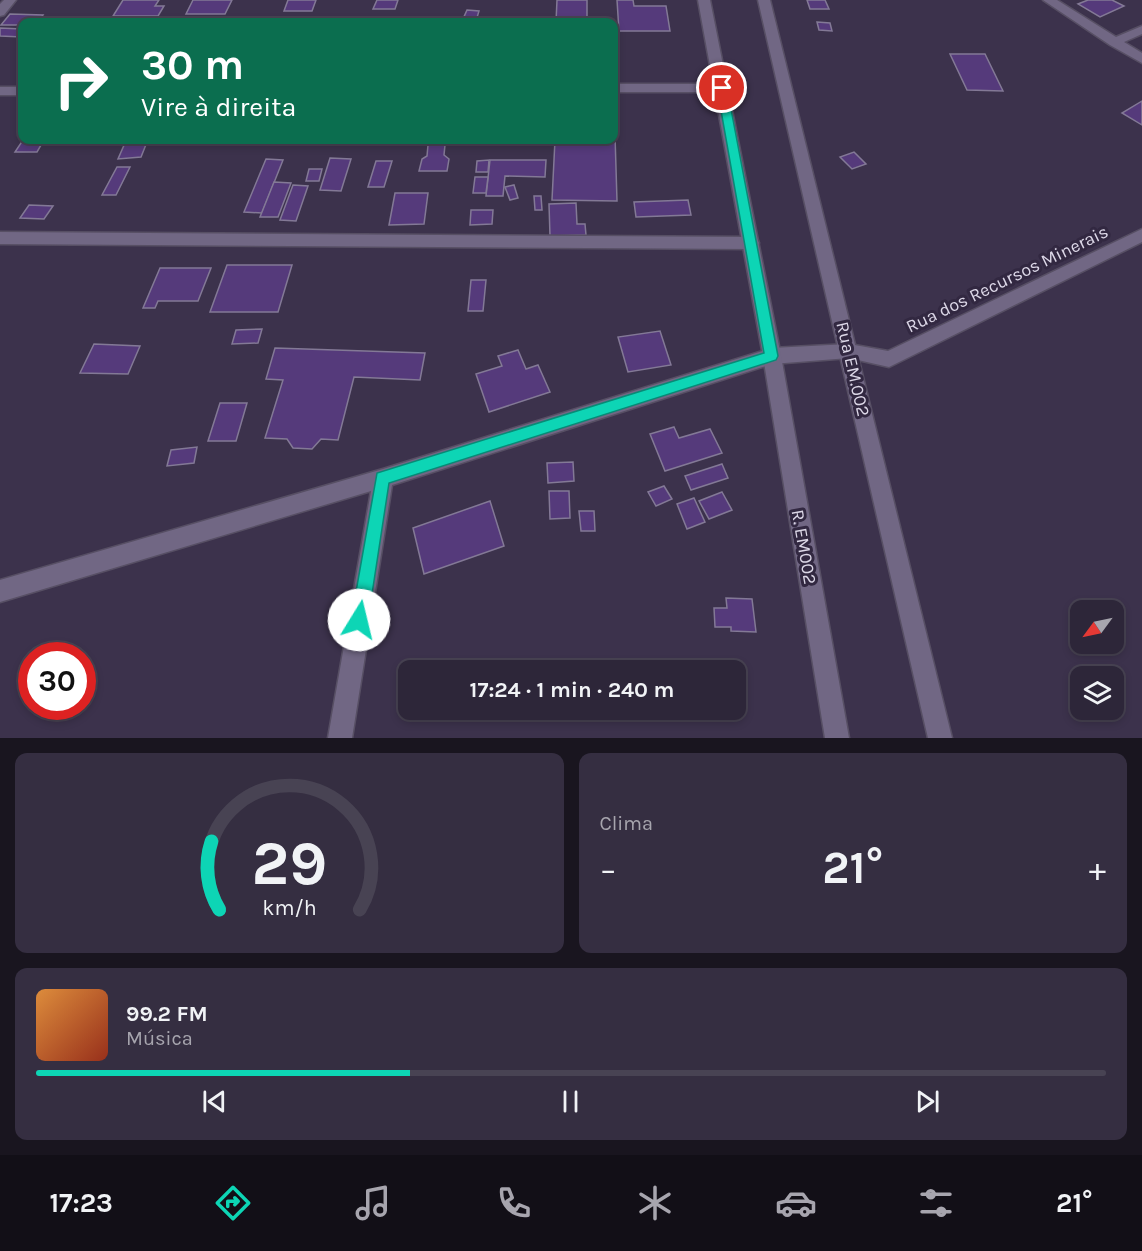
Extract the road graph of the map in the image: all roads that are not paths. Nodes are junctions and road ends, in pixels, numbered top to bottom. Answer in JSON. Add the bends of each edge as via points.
{"nodes":[{"id":1,"x":10,"y":0,"type":"edge"},
{"id":2,"x":704,"y":0,"type":"edge"},
{"id":3,"x":764,"y":0,"type":"edge"},
{"id":4,"x":1049,"y":0,"type":"edge"},
{"id":5,"x":0,"y":12,"type":"edge"},
{"id":6,"x":1142,"y":30,"type":"edge"},
{"id":7,"x":1114,"y":42,"type":"junction"},
{"id":8,"x":1142,"y":59,"type":"edge"},
{"id":9,"x":618,"y":88,"type":"edge"},
{"id":10,"x":722,"y":88,"type":"junction"},
{"id":11,"x":0,"y":91,"type":"edge"},
{"id":12,"x":18,"y":91,"type":"edge"},
{"id":13,"x":1142,"y":235,"type":"edge"},
{"id":14,"x":0,"y":237,"type":"edge"},
{"id":15,"x":751,"y":243,"type":"junction"},
{"id":16,"x":849,"y":351,"type":"junction"},
{"id":17,"x":772,"y":356,"type":"junction"},
{"id":18,"x":383,"y":478,"type":"junction"},
{"id":19,"x":0,"y":591,"type":"edge"},
{"id":20,"x":340,"y":738,"type":"edge"},
{"id":21,"x":837,"y":738,"type":"edge"},
{"id":22,"x":940,"y":738,"type":"edge"}],
"edges":[{"from":1,"to":5,"type":"street"},
{"from":2,"to":10,"type":"street"},
{"from":3,"to":16,"type":"street","name":"Rua EM.002"},
{"from":4,"to":7,"type":"street"},
{"from":6,"to":7,"type":"street"},
{"from":7,"to":8,"type":"street"},
{"from":9,"to":10,"type":"street"},
{"from":10,"to":15,"type":"street"},
{"from":11,"to":12,"type":"street"},
{"from":13,"to":16,"type":"street","name":"Rua dos Recursos Minerais","via":[[889,359]]},
{"from":14,"to":15,"type":"street"},
{"from":15,"to":17,"type":"street"},
{"from":16,"to":17,"type":"street"},
{"from":16,"to":22,"type":"street","name":"Rua EM.002"},
{"from":17,"to":18,"type":"street"},
{"from":17,"to":21,"type":"street","name":"R. EM002"},
{"from":18,"to":19,"type":"street"},
{"from":18,"to":20,"type":"street"}]}
